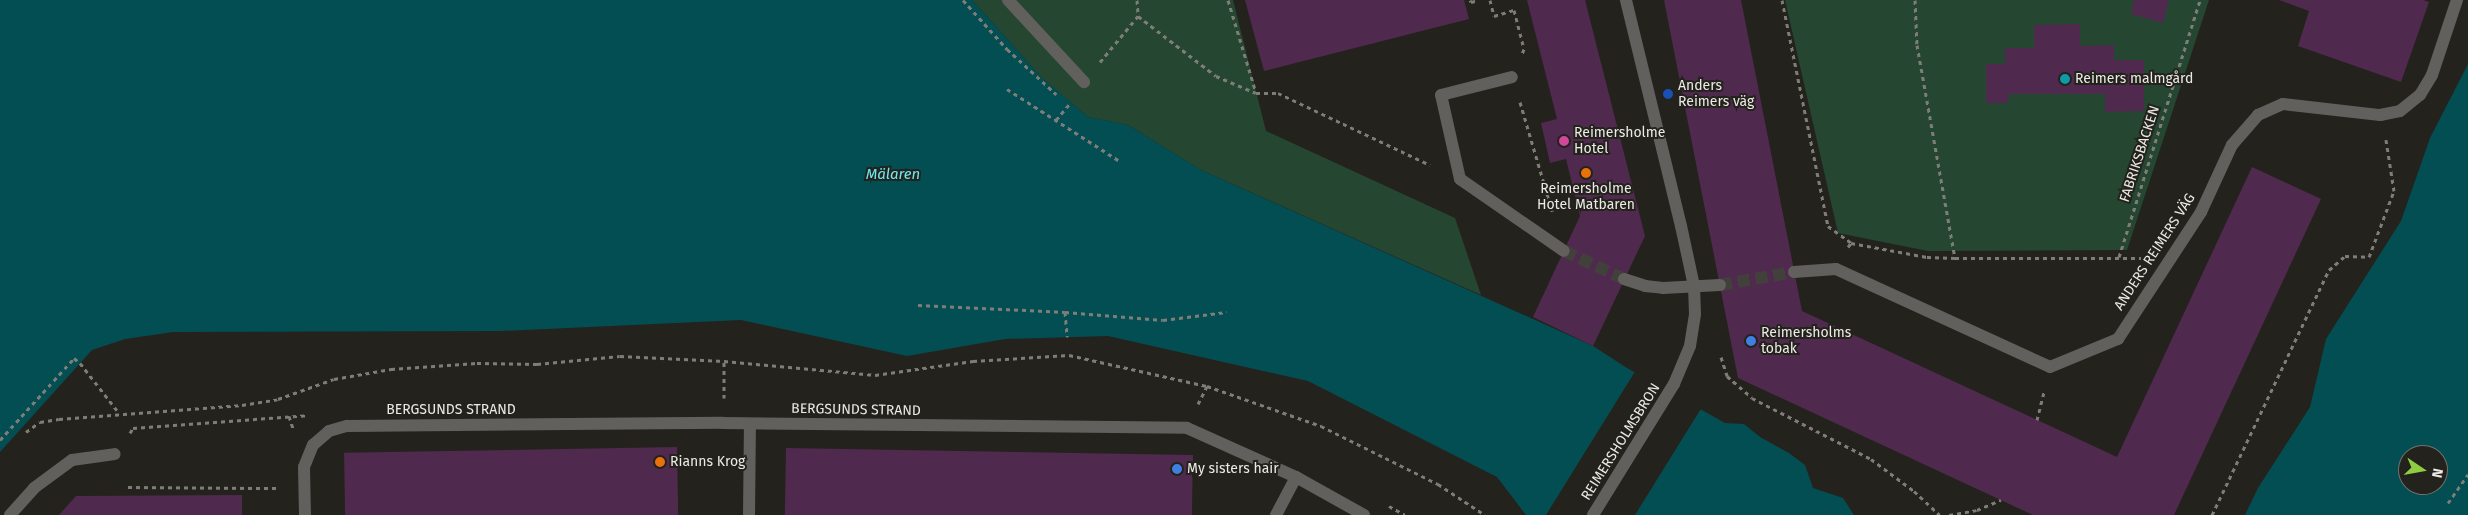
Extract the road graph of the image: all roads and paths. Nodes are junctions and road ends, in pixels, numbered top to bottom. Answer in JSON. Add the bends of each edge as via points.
{"nodes":[{"id":1,"x":963,"y":0,"type":"edge"},
{"id":2,"x":1008,"y":0,"type":"edge"},
{"id":3,"x":1137,"y":0,"type":"edge"},
{"id":4,"x":1228,"y":0,"type":"edge"},
{"id":5,"x":1470,"y":0,"type":"edge"},
{"id":6,"x":1479,"y":0,"type":"edge"},
{"id":7,"x":1490,"y":0,"type":"edge"},
{"id":8,"x":1626,"y":0,"type":"edge"},
{"id":9,"x":1782,"y":0,"type":"edge"},
{"id":10,"x":1915,"y":0,"type":"edge"},
{"id":11,"x":2200,"y":0,"type":"edge"},
{"id":12,"x":2458,"y":0,"type":"edge"},
{"id":13,"x":1138,"y":16,"type":"junction"},
{"id":14,"x":1512,"y":78,"type":"junction"},
{"id":15,"x":1084,"y":82,"type":"joint"},
{"id":16,"x":1007,"y":88,"type":"dead end"},
{"id":17,"x":1256,"y":93,"type":"junction"},
{"id":18,"x":2380,"y":115,"type":"junction"},
{"id":19,"x":1056,"y":120,"type":"junction"},
{"id":20,"x":1118,"y":160,"type":"dead end"},
{"id":21,"x":1460,"y":179,"type":"junction"},
{"id":22,"x":1851,"y":243,"type":"junction"},
{"id":23,"x":1560,"y":248,"type":"joint"},
{"id":24,"x":2119,"y":257,"type":"junction"},
{"id":25,"x":1955,"y":258,"type":"junction"},
{"id":26,"x":2169,"y":259,"type":"junction"},
{"id":27,"x":1836,"y":269,"type":"junction"},
{"id":28,"x":1794,"y":272,"type":"tunnel mouth"},
{"id":29,"x":1624,"y":279,"type":"tunnel mouth"},
{"id":30,"x":1720,"y":285,"type":"tunnel mouth"},
{"id":31,"x":1694,"y":286,"type":"junction"},
{"id":32,"x":918,"y":305,"type":"dead end"},
{"id":33,"x":1065,"y":312,"type":"junction"},
{"id":34,"x":1227,"y":312,"type":"dead end"},
{"id":35,"x":1066,"y":337,"type":"dead end"},
{"id":36,"x":1721,"y":357,"type":"dead end"},
{"id":37,"x":724,"y":361,"type":"junction"},
{"id":38,"x":724,"y":401,"type":"dead end"},
{"id":39,"x":119,"y":413,"type":"junction"},
{"id":40,"x":289,"y":416,"type":"dead end"},
{"id":41,"x":750,"y":424,"type":"junction"},
{"id":42,"x":26,"y":432,"type":"dead end"},
{"id":43,"x":0,"y":440,"type":"edge"},
{"id":44,"x":115,"y":454,"type":"joint"},
{"id":45,"x":2468,"y":474,"type":"edge"},
{"id":46,"x":1296,"y":477,"type":"junction"},
{"id":47,"x":128,"y":487,"type":"dead end"},
{"id":48,"x":282,"y":488,"type":"dead end"},
{"id":49,"x":2000,"y":500,"type":"dead end"},
{"id":50,"x":2448,"y":503,"type":"dead end"},
{"id":51,"x":10,"y":515,"type":"edge"},
{"id":52,"x":305,"y":515,"type":"edge"},
{"id":53,"x":749,"y":515,"type":"edge"},
{"id":54,"x":1276,"y":515,"type":"edge"},
{"id":55,"x":1364,"y":515,"type":"edge"},
{"id":56,"x":1484,"y":515,"type":"edge"},
{"id":57,"x":1593,"y":515,"type":"edge"},
{"id":58,"x":1940,"y":515,"type":"edge"},
{"id":59,"x":1949,"y":515,"type":"edge"},
{"id":60,"x":2212,"y":515,"type":"edge"}],
"edges":[{"from":1,"to":19,"type":"path","via":[[1007,49],[1070,104]]},
{"from":2,"to":15,"type":"street"},
{"from":3,"to":13,"type":"path"},
{"from":4,"to":17,"type":"path"},
{"from":5,"to":6,"type":"path"},
{"from":7,"to":14,"type":"path","via":[[1494,16],[1514,10],[1524,49]]},
{"from":8,"to":31,"type":"street","name":"REIMERSHOLMSBRON"},
{"from":9,"to":22,"type":"path","via":[[1828,226]]},
{"from":10,"to":25,"type":"path","via":[[1917,45]]},
{"from":11,"to":24,"type":"path","name":"FABRIKSBACKEN"},
{"from":12,"to":18,"type":"street","name":"ANDERS REIMERS VÄG","via":[[2432,75],[2420,95],[2400,111]]},
{"from":13,"to":15,"type":"path"},
{"from":13,"to":17,"type":"path","via":[[1216,76]]},
{"from":14,"to":21,"type":"street","via":[[1441,95]]},
{"from":14,"to":23,"type":"path","via":[[1556,224]]},
{"from":16,"to":19,"type":"path"},
{"from":17,"to":21,"type":"path","via":[[1278,93]]},
{"from":18,"to":26,"type":"street","name":"ANDERS REIMERS VÄG","via":[[2283,104],[2258,115],[2232,145],[2201,212]]},
{"from":18,"to":60,"type":"path","via":[[2391,159],[2394,191],[2369,256],[2345,256],[2329,270]]},
{"from":19,"to":20,"type":"path"},
{"from":21,"to":23,"type":"street"},
{"from":22,"to":25,"type":"path"},
{"from":22,"to":27,"type":"path"},
{"from":24,"to":25,"type":"path"},
{"from":24,"to":26,"type":"path"},
{"from":26,"to":27,"type":"street","name":"ANDERS REIMERS VÄG","via":[[2118,339],[2050,367]]},
{"from":27,"to":28,"type":"street","name":"ANDERS REIMERS VÄG"},
{"from":29,"to":31,"type":"street","via":[[1645,286]]},
{"from":30,"to":31,"type":"street"},
{"from":31,"to":57,"type":"street","name":"REIMERSHOLMSBRON","via":[[1695,314],[1690,346],[1674,384]]},
{"from":32,"to":33,"type":"path"},
{"from":33,"to":34,"type":"path","via":[[1163,320]]},
{"from":33,"to":35,"type":"path"},
{"from":36,"to":58,"type":"path","via":[[1727,376],[1752,398],[1871,458]]},
{"from":37,"to":38,"type":"path"},
{"from":37,"to":39,"type":"path","via":[[620,356],[537,364],[477,363],[391,369],[334,379],[278,399],[242,405]]},
{"from":37,"to":56,"type":"path","via":[[875,375],[973,361],[1069,355],[1207,386],[1321,426],[1438,484]]},
{"from":39,"to":42,"type":"path","via":[[40,422]]},
{"from":39,"to":43,"type":"path","via":[[74,358]]},
{"from":40,"to":44,"type":"path","via":[[133,428]]},
{"from":41,"to":46,"type":"street","name":"BERGSUNDS STRAND","via":[[1187,428]]},
{"from":41,"to":52,"type":"street","name":"BERGSUNDS STRAND","via":[[347,426],[328,431],[313,445],[304,467]]},
{"from":41,"to":53,"type":"street"},
{"from":44,"to":51,"type":"street","via":[[72,460],[34,488]]},
{"from":45,"to":50,"type":"path"},
{"from":46,"to":54,"type":"street"},
{"from":46,"to":55,"type":"street","name":"BERGSUNDS STRAND"},
{"from":47,"to":48,"type":"path"},
{"from":49,"to":59,"type":"path","via":[[1977,510]]}]}
